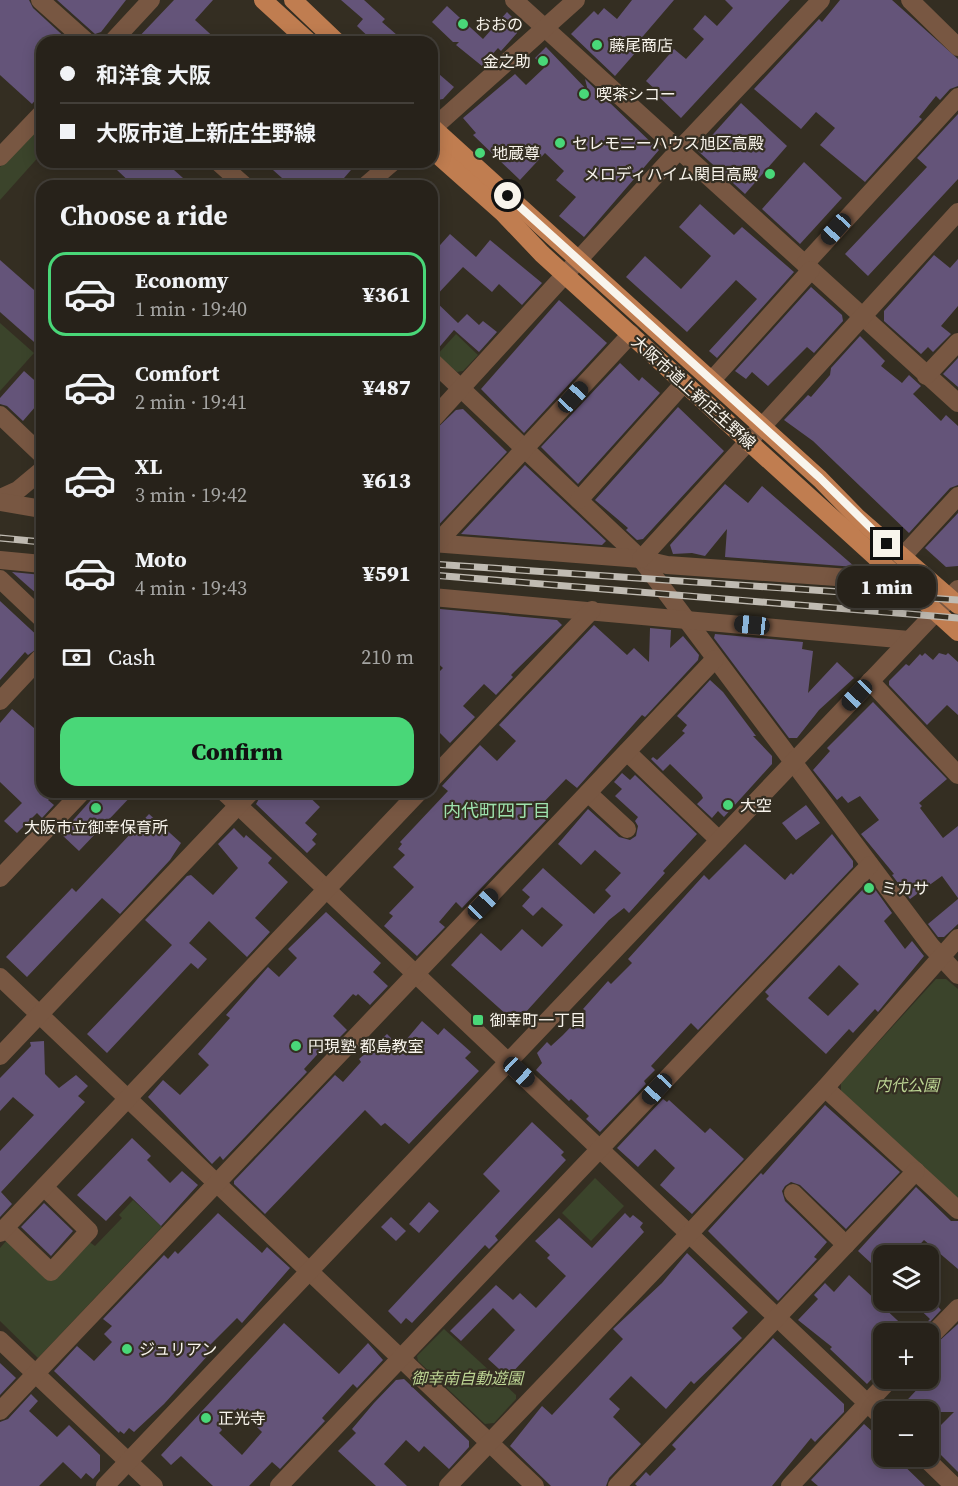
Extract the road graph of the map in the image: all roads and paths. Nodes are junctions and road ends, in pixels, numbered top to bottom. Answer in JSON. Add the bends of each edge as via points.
{"nodes":[{"id":1,"x":40,"y":0,"type":"edge"},
{"id":2,"x":151,"y":0,"type":"edge"},
{"id":3,"x":263,"y":0,"type":"edge"},
{"id":4,"x":293,"y":0,"type":"edge"},
{"id":5,"x":514,"y":0,"type":"edge"},
{"id":6,"x":576,"y":0,"type":"edge"},
{"id":7,"x":821,"y":0,"type":"edge"},
{"id":8,"x":922,"y":4,"type":"edge"},
{"id":9,"x":544,"y":28,"type":"junction"},
{"id":10,"x":80,"y":36,"type":"edge"},
{"id":11,"x":118,"y":36,"type":"edge"},
{"id":12,"x":302,"y":36,"type":"edge"},
{"id":13,"x":330,"y":36,"type":"edge"},
{"id":14,"x":958,"y":47,"type":"edge"},
{"id":15,"x":958,"y":97,"type":"edge"},
{"id":16,"x":36,"y":119,"type":"edge"},
{"id":17,"x":438,"y":123,"type":"edge"},
{"id":18,"x":438,"y":133,"type":"edge"},
{"id":19,"x":678,"y":151,"type":"junction"},
{"id":20,"x":438,"y":156,"type":"edge"},
{"id":21,"x":0,"y":157,"type":"edge"},
{"id":22,"x":225,"y":168,"type":"edge"},
{"id":23,"x":386,"y":168,"type":"edge"},
{"id":24,"x":238,"y":180,"type":"edge"},
{"id":25,"x":372,"y":180,"type":"edge"},
{"id":26,"x":958,"y":212,"type":"edge"},
{"id":27,"x":579,"y":260,"type":"junction"},
{"id":28,"x":808,"y":267,"type":"junction"},
{"id":29,"x":566,"y":275,"type":"junction"},
{"id":30,"x":863,"y":317,"type":"junction"},
{"id":31,"x":631,"y":334,"type":"junction"},
{"id":32,"x":958,"y":342,"type":"edge"},
{"id":33,"x":438,"y":367,"type":"edge"},
{"id":34,"x":926,"y":376,"type":"junction"},
{"id":35,"x":712,"y":380,"type":"junction"},
{"id":36,"x":684,"y":382,"type":"junction"},
{"id":37,"x":461,"y":389,"type":"junction"},
{"id":38,"x":958,"y":404,"type":"edge"},
{"id":39,"x":438,"y":414,"type":"edge"},
{"id":40,"x":0,"y":415,"type":"edge"},
{"id":41,"x":762,"y":426,"type":"junction"},
{"id":42,"x":747,"y":440,"type":"junction"},
{"id":43,"x":36,"y":449,"type":"edge"},
{"id":44,"x":525,"y":449,"type":"junction"},
{"id":45,"x":36,"y":475,"type":"edge"},
{"id":46,"x":958,"y":496,"type":"edge"},
{"id":47,"x":0,"y":500,"type":"edge"},
{"id":48,"x":579,"y":500,"type":"junction"},
{"id":49,"x":36,"y":508,"type":"edge"},
{"id":50,"x":438,"y":540,"type":"edge"},
{"id":51,"x":438,"y":543,"type":"edge"},
{"id":52,"x":902,"y":557,"type":"junction"},
{"id":53,"x":641,"y":559,"type":"junction"},
{"id":54,"x":0,"y":560,"type":"edge"},
{"id":55,"x":36,"y":563,"type":"edge"},
{"id":56,"x":884,"y":564,"type":"junction"},
{"id":57,"x":0,"y":579,"type":"edge"},
{"id":58,"x":955,"y":597,"type":"edge"},
{"id":59,"x":438,"y":599,"type":"edge"},
{"id":60,"x":592,"y":610,"type":"junction"},
{"id":61,"x":936,"y":612,"type":"junction"},
{"id":62,"x":36,"y":613,"type":"edge"},
{"id":63,"x":684,"y":618,"type":"junction"},
{"id":64,"x":958,"y":632,"type":"edge"},
{"id":65,"x":909,"y":640,"type":"junction"},
{"id":66,"x":715,"y":659,"type":"junction"},
{"id":67,"x":36,"y":662,"type":"edge"},
{"id":68,"x":870,"y":681,"type":"junction"},
{"id":69,"x":0,"y":700,"type":"edge"},
{"id":70,"x":627,"y":752,"type":"junction"},
{"id":71,"x":793,"y":762,"type":"junction"},
{"id":72,"x":438,"y":773,"type":"edge"},
{"id":73,"x":958,"y":775,"type":"edge"},
{"id":74,"x":588,"y":793,"type":"junction"},
{"id":75,"x":76,"y":798,"type":"edge"},
{"id":76,"x":413,"y":798,"type":"edge"},
{"id":77,"x":244,"y":799,"type":"edge"},
{"id":78,"x":627,"y":829,"type":"dead end"},
{"id":79,"x":719,"y":840,"type":"junction"},
{"id":80,"x":870,"y":865,"type":"junction"},
{"id":81,"x":0,"y":878,"type":"edge"},
{"id":82,"x":327,"y":890,"type":"junction"},
{"id":83,"x":958,"y":938,"type":"edge"},
{"id":84,"x":940,"y":958,"type":"junction"},
{"id":85,"x":416,"y":974,"type":"junction"},
{"id":86,"x":958,"y":975,"type":"edge"},
{"id":87,"x":0,"y":977,"type":"edge"},
{"id":88,"x":39,"y":1014,"type":"junction"},
{"id":89,"x":0,"y":1056,"type":"edge"},
{"id":90,"x":508,"y":1062,"type":"junction"},
{"id":91,"x":825,"y":1088,"type":"junction"},
{"id":92,"x":128,"y":1098,"type":"junction"},
{"id":93,"x":600,"y":1149,"type":"junction"},
{"id":94,"x":916,"y":1171,"type":"junction"},
{"id":95,"x":217,"y":1184,"type":"junction"},
{"id":96,"x":44,"y":1187,"type":"junction"},
{"id":97,"x":793,"y":1193,"type":"dead end"},
{"id":98,"x":958,"y":1209,"type":"edge"},
{"id":99,"x":2,"y":1231,"type":"edge"},
{"id":100,"x":689,"y":1234,"type":"junction"},
{"id":101,"x":846,"y":1245,"type":"junction"},
{"id":102,"x":309,"y":1271,"type":"junction"},
{"id":103,"x":958,"y":1308,"type":"edge"},
{"id":104,"x":777,"y":1318,"type":"junction"},
{"id":105,"x":939,"y":1328,"type":"edge"},
{"id":106,"x":0,"y":1340,"type":"edge"},
{"id":107,"x":401,"y":1358,"type":"junction"},
{"id":108,"x":36,"y":1374,"type":"junction"},
{"id":109,"x":881,"y":1389,"type":"edge"},
{"id":110,"x":867,"y":1404,"type":"junction"},
{"id":111,"x":873,"y":1409,"type":"edge"},
{"id":112,"x":0,"y":1412,"type":"edge"},
{"id":113,"x":489,"y":1442,"type":"junction"},
{"id":114,"x":128,"y":1462,"type":"junction"},
{"id":115,"x":936,"y":1467,"type":"edge"},
{"id":116,"x":956,"y":1485,"type":"edge"},
{"id":117,"x":105,"y":1486,"type":"edge"},
{"id":118,"x":154,"y":1486,"type":"edge"},
{"id":119,"x":279,"y":1486,"type":"edge"},
{"id":120,"x":448,"y":1486,"type":"edge"},
{"id":121,"x":535,"y":1486,"type":"edge"},
{"id":122,"x":617,"y":1486,"type":"edge"},
{"id":123,"x":790,"y":1486,"type":"edge"}],
"edges":[{"from":1,"to":10,"type":"street"},
{"from":2,"to":11,"type":"street"},
{"from":3,"to":12,"type":"main road"},
{"from":4,"to":13,"type":"main road"},
{"from":5,"to":9,"type":"street"},
{"from":6,"to":9,"type":"street"},
{"from":7,"to":19,"type":"street"},
{"from":8,"to":14,"type":"street"},
{"from":9,"to":17,"type":"street"},
{"from":9,"to":19,"type":"street"},
{"from":15,"to":28,"type":"street"},
{"from":16,"to":21,"type":"street"},
{"from":18,"to":27,"type":"main road","name":"大阪市道上新庄生野線"},
{"from":19,"to":27,"type":"street"},
{"from":19,"to":28,"type":"street"},
{"from":20,"to":29,"type":"main road","name":"大阪市道上新庄生野線"},
{"from":22,"to":24,"type":"street"},
{"from":23,"to":25,"type":"street"},
{"from":26,"to":30,"type":"street"},
{"from":27,"to":29,"type":"street"},
{"from":27,"to":35,"type":"main road","name":"大阪市道上新庄生野線"},
{"from":28,"to":30,"type":"street"},
{"from":28,"to":35,"type":"street"},
{"from":29,"to":31,"type":"main road","name":"大阪市道上新庄生野線"},
{"from":29,"to":37,"type":"street"},
{"from":30,"to":34,"type":"street"},
{"from":30,"to":41,"type":"street"},
{"from":31,"to":36,"type":"main road","name":"大阪市道上新庄生野線"},
{"from":31,"to":44,"type":"street"},
{"from":32,"to":34,"type":"street"},
{"from":33,"to":37,"type":"street"},
{"from":34,"to":38,"type":"street"},
{"from":35,"to":41,"type":"main road","name":"大阪市道上新庄生野線"},
{"from":36,"to":42,"type":"main road","name":"大阪市道上新庄生野線"},
{"from":36,"to":48,"type":"street"},
{"from":37,"to":39,"type":"street"},
{"from":37,"to":44,"type":"street"},
{"from":40,"to":43,"type":"street"},
{"from":41,"to":42,"type":"street"},
{"from":41,"to":52,"type":"main road","name":"大阪市道上新庄生野線"},
{"from":42,"to":53,"type":"street"},
{"from":42,"to":56,"type":"main road","name":"大阪市道上新庄生野線"},
{"from":44,"to":48,"type":"street"},
{"from":44,"to":50,"type":"street"},
{"from":45,"to":47,"type":"street"},
{"from":46,"to":52,"type":"street"},
{"from":47,"to":49,"type":"street"},
{"from":48,"to":53,"type":"street"},
{"from":51,"to":53,"type":"street"},
{"from":52,"to":58,"type":"main road","name":"大阪市道上新庄生野線"},
{"from":53,"to":56,"type":"street","via":[[667,565],[864,579]]},
{"from":53,"to":63,"type":"street"},
{"from":54,"to":55,"type":"street"},
{"from":56,"to":61,"type":"main road","name":"大阪市道上新庄生野線"},
{"from":57,"to":62,"type":"street"},
{"from":58,"to":61,"type":"street"},
{"from":59,"to":60,"type":"street"},
{"from":60,"to":63,"type":"street"},
{"from":60,"to":72,"type":"street"},
{"from":61,"to":64,"type":"main road","name":"大阪市道上新庄生野線"},
{"from":61,"to":65,"type":"street"},
{"from":63,"to":65,"type":"street"},
{"from":63,"to":66,"type":"street"},
{"from":65,"to":68,"type":"street"},
{"from":66,"to":70,"type":"street"},
{"from":66,"to":71,"type":"street"},
{"from":67,"to":69,"type":"street"},
{"from":68,"to":71,"type":"street"},
{"from":68,"to":73,"type":"street"},
{"from":70,"to":74,"type":"street"},
{"from":70,"to":79,"type":"street"},
{"from":71,"to":79,"type":"street"},
{"from":71,"to":80,"type":"street"},
{"from":74,"to":78,"type":"street"},
{"from":74,"to":85,"type":"street"},
{"from":75,"to":81,"type":"street"},
{"from":76,"to":82,"type":"street"},
{"from":77,"to":82,"type":"street"},
{"from":77,"to":88,"type":"street"},
{"from":79,"to":90,"type":"street"},
{"from":80,"to":84,"type":"street"},
{"from":80,"to":93,"type":"street"},
{"from":82,"to":85,"type":"street"},
{"from":82,"to":92,"type":"street"},
{"from":83,"to":84,"type":"street"},
{"from":84,"to":86,"type":"street"},
{"from":84,"to":91,"type":"street"},
{"from":85,"to":90,"type":"street"},
{"from":85,"to":95,"type":"street"},
{"from":87,"to":88,"type":"street"},
{"from":88,"to":89,"type":"street"},
{"from":88,"to":92,"type":"street"},
{"from":90,"to":93,"type":"street"},
{"from":90,"to":102,"type":"street"},
{"from":91,"to":94,"type":"street"},
{"from":91,"to":100,"type":"street"},
{"from":92,"to":95,"type":"street"},
{"from":92,"to":96,"type":"street"},
{"from":93,"to":100,"type":"street"},
{"from":93,"to":107,"type":"street"},
{"from":94,"to":98,"type":"street"},
{"from":94,"to":101,"type":"street"},
{"from":95,"to":102,"type":"street"},
{"from":95,"to":108,"type":"street"},
{"from":96,"to":99,"type":"street"},
{"from":96,"to":99,"type":"street","via":[[89,1231],[51,1272]]},
{"from":97,"to":101,"type":"street"},
{"from":100,"to":104,"type":"street"},
{"from":100,"to":113,"type":"street"},
{"from":101,"to":104,"type":"street"},
{"from":102,"to":107,"type":"street"},
{"from":102,"to":114,"type":"street"},
{"from":103,"to":105,"type":"street"},
{"from":104,"to":110,"type":"street"},
{"from":104,"to":122,"type":"street"},
{"from":106,"to":108,"type":"street"},
{"from":107,"to":113,"type":"street"},
{"from":107,"to":119,"type":"street"},
{"from":108,"to":112,"type":"street"},
{"from":108,"to":114,"type":"street"},
{"from":109,"to":110,"type":"street"},
{"from":110,"to":111,"type":"street"},
{"from":110,"to":123,"type":"street"},
{"from":113,"to":120,"type":"street"},
{"from":113,"to":121,"type":"street"},
{"from":114,"to":117,"type":"street"},
{"from":114,"to":118,"type":"street"},
{"from":115,"to":116,"type":"street"}]}
